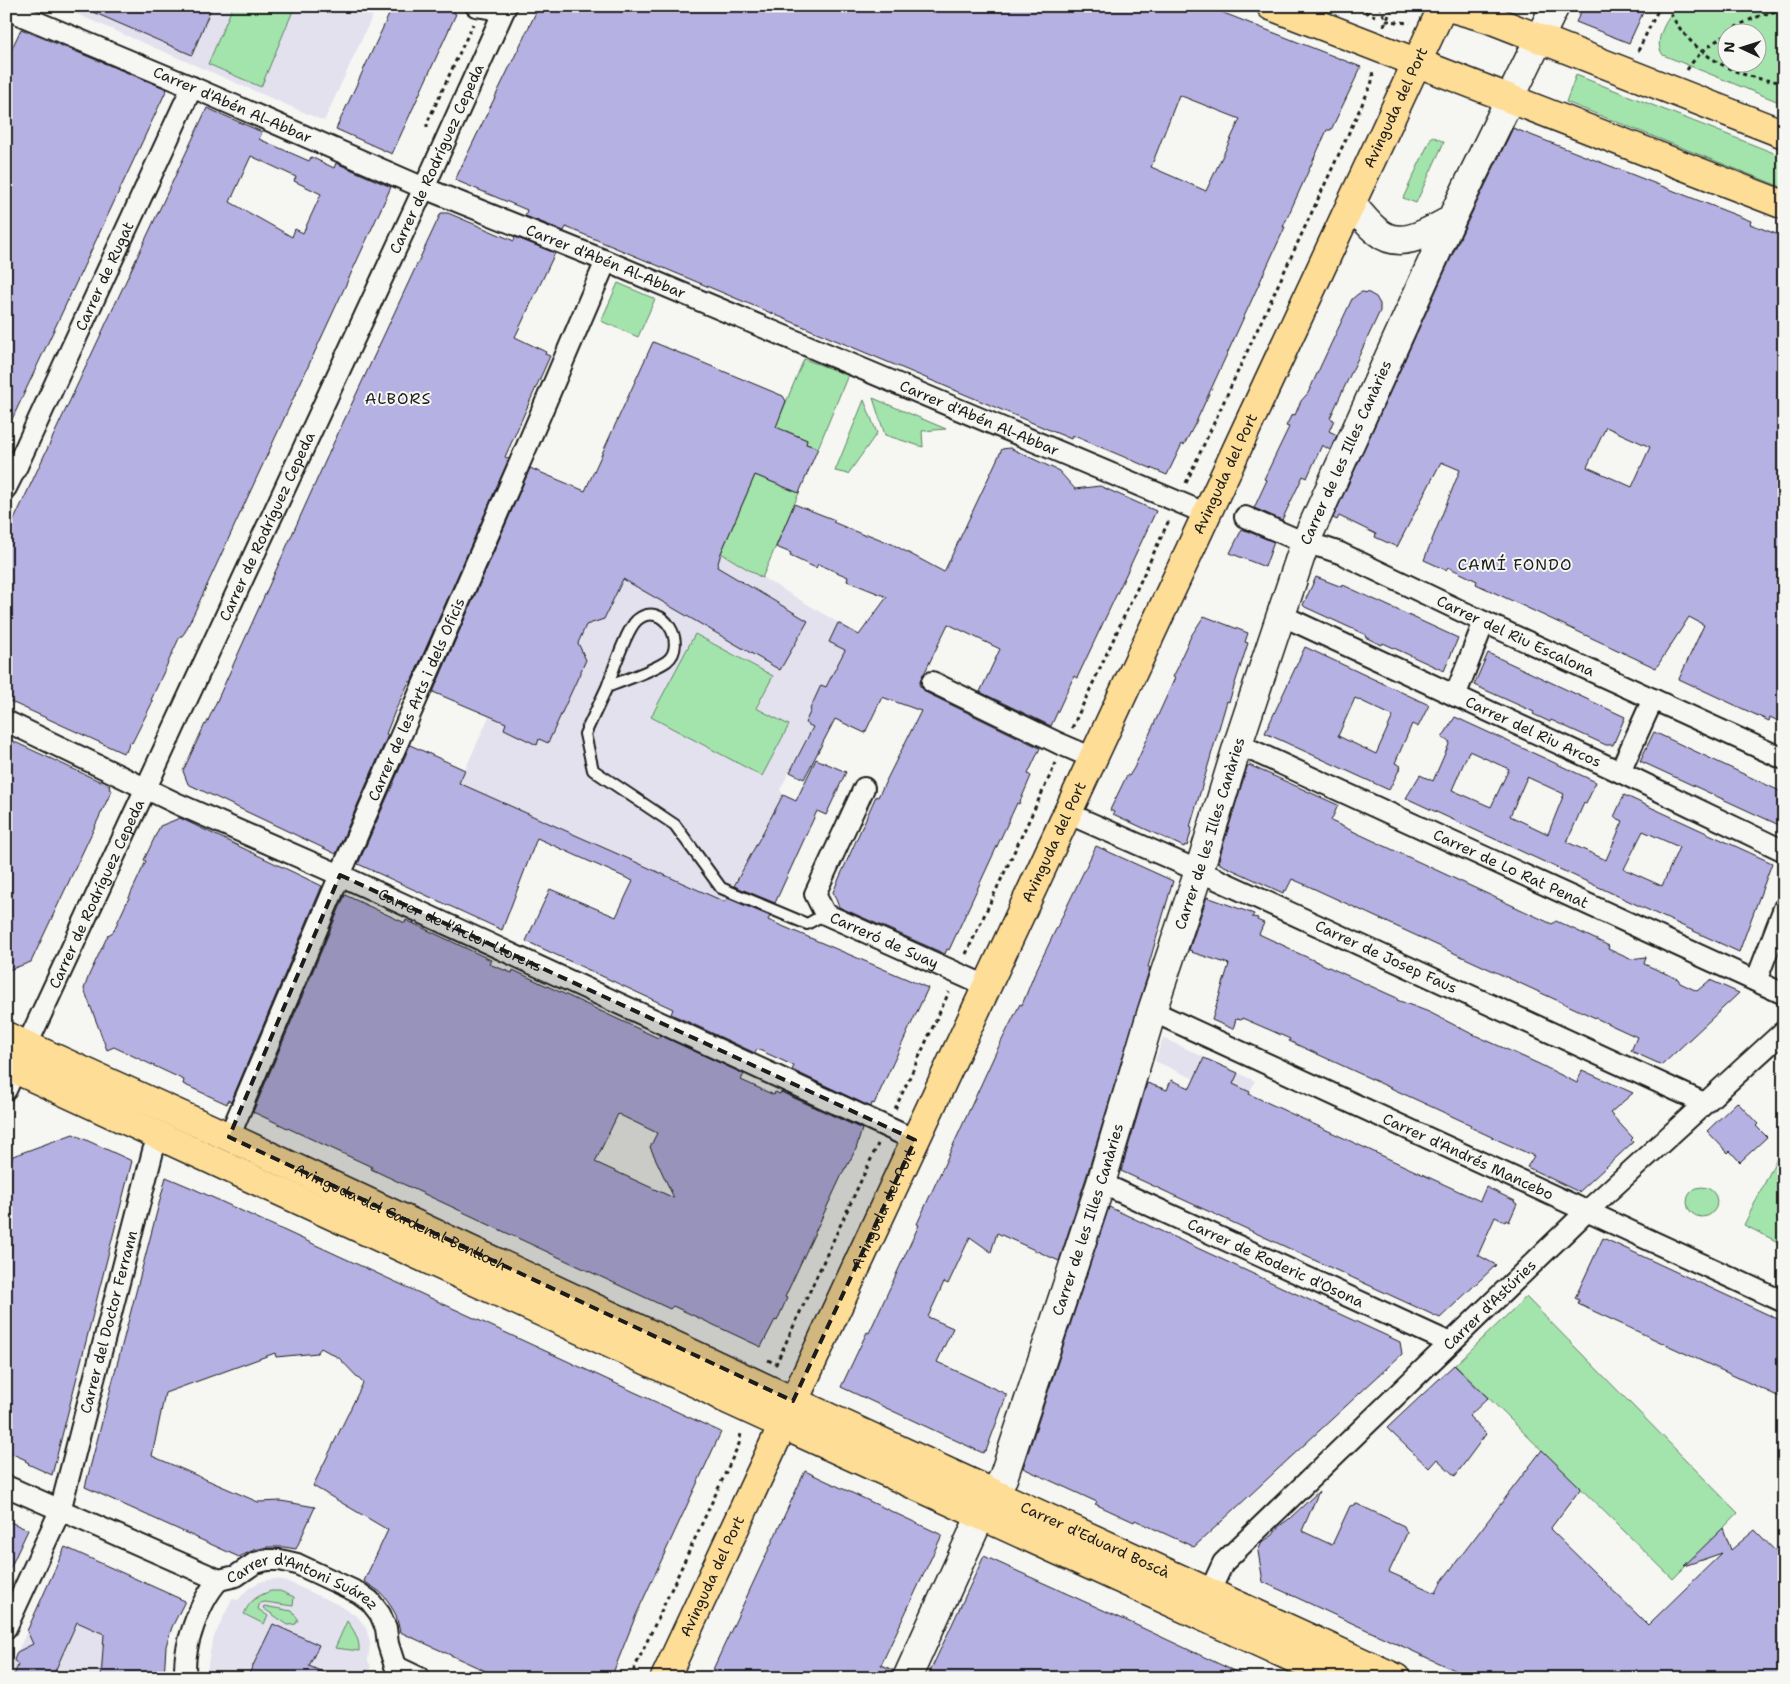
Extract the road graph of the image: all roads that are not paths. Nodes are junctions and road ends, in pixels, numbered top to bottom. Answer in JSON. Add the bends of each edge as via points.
{"nodes":[{"id":1,"x":476,"y":6,"type":"edge"},
{"id":2,"x":1272,"y":6,"type":"edge"},
{"id":3,"x":1444,"y":6,"type":"edge"},
{"id":4,"x":1555,"y":6,"type":"edge"},
{"id":5,"x":505,"y":8,"type":"edge"},
{"id":6,"x":8,"y":10,"type":"edge"},
{"id":7,"x":1540,"y":38,"type":"junction"},
{"id":8,"x":1417,"y":63,"type":"junction"},
{"id":9,"x":192,"y":87,"type":"junction"},
{"id":10,"x":1511,"y":99,"type":"junction"},
{"id":11,"x":1784,"y":134,"type":"edge"},
{"id":12,"x":424,"y":188,"type":"junction"},
{"id":13,"x":1351,"y":204,"type":"junction"},
{"id":14,"x":1784,"y":205,"type":"edge"},
{"id":15,"x":1451,"y":220,"type":"junction"},
{"id":16,"x":606,"y":261,"type":"junction"},
{"id":17,"x":11,"y":463,"type":"edge"},
{"id":18,"x":6,"y":488,"type":"edge"},
{"id":19,"x":1207,"y":514,"type":"junction"},
{"id":20,"x":1245,"y":517,"type":"dead end"},
{"id":21,"x":1305,"y":543,"type":"junction"},
{"id":22,"x":1280,"y":615,"type":"junction"},
{"id":23,"x":1484,"y":622,"type":"junction"},
{"id":24,"x":932,"y":682,"type":"dead end"},
{"id":25,"x":607,"y":687,"type":"junction"},
{"id":26,"x":1455,"y":696,"type":"junction"},
{"id":27,"x":1653,"y":699,"type":"junction"},
{"id":28,"x":6,"y":721,"type":"edge"},
{"id":29,"x":1238,"y":744,"type":"junction"},
{"id":30,"x":1093,"y":758,"type":"junction"},
{"id":31,"x":1784,"y":759,"type":"edge"},
{"id":32,"x":1620,"y":772,"type":"junction"},
{"id":33,"x":864,"y":788,"type":"dead end"},
{"id":34,"x":146,"y":789,"type":"junction"},
{"id":35,"x":1067,"y":813,"type":"junction"},
{"id":36,"x":1784,"y":851,"type":"edge"},
{"id":37,"x":1199,"y":872,"type":"junction"},
{"id":38,"x":340,"y":875,"type":"junction"},
{"id":39,"x":1784,"y":908,"type":"edge"},
{"id":40,"x":825,"y":914,"type":"junction"},
{"id":41,"x":1756,"y":980,"type":"junction"},
{"id":42,"x":986,"y":986,"type":"junction"},
{"id":43,"x":1784,"y":994,"type":"edge"},
{"id":44,"x":1152,"y":1010,"type":"junction"},
{"id":45,"x":1784,"y":1031,"type":"edge"},
{"id":46,"x":12,"y":1061,"type":"edge"},
{"id":47,"x":1704,"y":1104,"type":"junction"},
{"id":48,"x":160,"y":1136,"type":"junction"},
{"id":49,"x":229,"y":1137,"type":"junction"},
{"id":50,"x":915,"y":1140,"type":"junction"},
{"id":51,"x":1101,"y":1182,"type":"junction"},
{"id":52,"x":1587,"y":1210,"type":"junction"},
{"id":53,"x":1784,"y":1302,"type":"edge"},
{"id":54,"x":1450,"y":1343,"type":"junction"},
{"id":55,"x":789,"y":1413,"type":"junction"},
{"id":56,"x":6,"y":1486,"type":"edge"},
{"id":57,"x":988,"y":1504,"type":"junction"},
{"id":58,"x":60,"y":1511,"type":"junction"},
{"id":59,"x":219,"y":1580,"type":"junction"},
{"id":60,"x":1210,"y":1591,"type":"junction"},
{"id":61,"x":6,"y":1628,"type":"edge"},
{"id":62,"x":392,"y":1672,"type":"edge"},
{"id":63,"x":186,"y":1678,"type":"edge"},
{"id":64,"x":420,"y":1678,"type":"edge"},
{"id":65,"x":665,"y":1678,"type":"edge"},
{"id":66,"x":906,"y":1678,"type":"edge"},
{"id":67,"x":1337,"y":1678,"type":"edge"},
{"id":68,"x":1396,"y":1678,"type":"edge"}],
"edges":[{"from":1,"to":5,"type":"street"},
{"from":2,"to":8,"type":"main road"},
{"from":3,"to":7,"type":"main road"},
{"from":3,"to":8,"type":"main road","name":"Avinguda del Port"},
{"from":4,"to":7,"type":"street","name":"Carrer de les Illes Canàries"},
{"from":5,"to":12,"type":"street","name":"Carrer de Rodríguez Cepeda"},
{"from":6,"to":9,"type":"street","name":"Carrer d'Abén Al-Abbar"},
{"from":7,"to":10,"type":"street","name":"Carrer de les Illes Canàries"},
{"from":7,"to":11,"type":"main road"},
{"from":8,"to":10,"type":"main road"},
{"from":8,"to":13,"type":"main road","name":"Avinguda del Port"},
{"from":9,"to":12,"type":"street","name":"Carrer d'Abén Al-Abbar"},
{"from":9,"to":17,"type":"street","name":"Carrer de Rugat"},
{"from":10,"to":14,"type":"main road"},
{"from":10,"to":15,"type":"street","name":"Carrer de les Illes Canàries"},
{"from":12,"to":16,"type":"street","name":"Carrer d'Abén Al-Abbar"},
{"from":12,"to":34,"type":"street","name":"Carrer de Rodríguez Cepeda"},
{"from":13,"to":15,"type":"street","via":[[1379,233],[1393,239],[1418,238]]},
{"from":13,"to":19,"type":"main road","name":"Avinguda del Port"},
{"from":15,"to":21,"type":"street","name":"Carrer de les Illes Canàries"},
{"from":16,"to":19,"type":"street","name":"Carrer d'Abén Al-Abbar"},
{"from":16,"to":38,"type":"street","name":"Carrer de les Arts i dels Oficis"},
{"from":17,"to":18,"type":"street","name":"Carrer de Rugat"},
{"from":19,"to":30,"type":"main road","name":"Avinguda del Port"},
{"from":20,"to":21,"type":"street","name":"Carrer del Riu Escalona"},
{"from":21,"to":22,"type":"street","name":"Carrer de les Illes Canàries"},
{"from":21,"to":23,"type":"street","name":"Carrer del Riu Escalona","via":[[1340,553]]},
{"from":22,"to":26,"type":"street","name":"Carrer del Riu Arcos"},
{"from":22,"to":29,"type":"street","name":"Carrer de les Illes Canàries"},
{"from":23,"to":26,"type":"street"},
{"from":23,"to":27,"type":"street","name":"Carrer del Riu Escalona"},
{"from":24,"to":30,"type":"street"},
{"from":25,"to":25,"type":"lane","via":[[637,620],[657,615],[665,619],[675,639],[675,650],[668,660]]},
{"from":25,"to":40,"type":"lane","via":[[585,734],[592,770],[675,825],[721,888],[807,924]]},
{"from":26,"to":32,"type":"street","name":"Carrer del Riu Arcos"},
{"from":27,"to":31,"type":"street","name":"Carrer del Riu Escalona"},
{"from":27,"to":32,"type":"street"},
{"from":28,"to":34,"type":"street","name":"Carrer de l'Actor Llorens"},
{"from":29,"to":37,"type":"street","name":"Carrer de les Illes Canàries"},
{"from":29,"to":41,"type":"street","name":"Carrer de Lo Rat Penat"},
{"from":30,"to":35,"type":"main road","name":"Avinguda del Port"},
{"from":32,"to":36,"type":"street","name":"Carrer del Riu Arcos"},
{"from":33,"to":40,"type":"street","name":"Carreró de Suay","via":[[815,894]]},
{"from":34,"to":38,"type":"street","name":"Carrer de l'Actor Llorens"},
{"from":34,"to":46,"type":"street","name":"Carrer de Rodríguez Cepeda"},
{"from":35,"to":37,"type":"street","name":"Carrer de Josep Faus"},
{"from":35,"to":42,"type":"main road","name":"Avinguda del Port"},
{"from":37,"to":44,"type":"street","name":"Carrer de les Illes Canàries"},
{"from":37,"to":47,"type":"street","name":"Carrer de Josep Faus"},
{"from":38,"to":49,"type":"street","name":"Carrer de les Arts i dels Oficis"},
{"from":38,"to":50,"type":"street","name":"Carrer de l'Actor Llorens"},
{"from":39,"to":41,"type":"street"},
{"from":40,"to":42,"type":"street","name":"Carreró de Suay"},
{"from":41,"to":43,"type":"street","name":"Carrer de Lo Rat Penat"},
{"from":42,"to":50,"type":"main road","name":"Avinguda del Port"},
{"from":44,"to":51,"type":"street","name":"Carrer de les Illes Canàries"},
{"from":44,"to":52,"type":"street","name":"Carrer d'Andrés Mancebo"},
{"from":45,"to":47,"type":"street","name":"Carrer d'Astúries"},
{"from":46,"to":48,"type":"main road","name":"Avinguda del Cardenal Benlloch"},
{"from":46,"to":49,"type":"main road","name":"Avinguda del Cardenal Benlloch"},
{"from":47,"to":52,"type":"street","name":"Carrer d'Astúries"},
{"from":48,"to":55,"type":"main road","name":"Avinguda del Cardenal Benlloch"},
{"from":48,"to":58,"type":"street","name":"Carrer del Doctor Ferrann","via":[[153,1151]]},
{"from":49,"to":55,"type":"main road","name":"Avinguda del Cardenal Benlloch"},
{"from":50,"to":55,"type":"main road","name":"Avinguda del Port"},
{"from":51,"to":54,"type":"street","name":"Carrer de Roderic d'Osona"},
{"from":51,"to":57,"type":"street","name":"Carrer de les Illes Canàries","via":[[1003,1478]]},
{"from":52,"to":53,"type":"street","name":"Carrer d'Andrés Mancebo"},
{"from":52,"to":54,"type":"street","name":"Carrer d'Astúries"},
{"from":54,"to":60,"type":"street","name":"Carrer d'Astúries","via":[[1223,1563]]},
{"from":55,"to":57,"type":"main road","name":"Carrer d'Eduard Boscà"},
{"from":55,"to":65,"type":"main road","name":"Avinguda del Port"},
{"from":56,"to":58,"type":"street","name":"Carrer d'Antoni Suárez"},
{"from":57,"to":60,"type":"main road","name":"Carrer d'Eduard Boscà"},
{"from":57,"to":66,"type":"street","name":"Carrer de les Illes Canàries"},
{"from":57,"to":67,"type":"main road","name":"Carrer d'Eduard Boscà"},
{"from":58,"to":59,"type":"street","name":"Carrer d'Antoni Suárez"},
{"from":58,"to":61,"type":"street","name":"Carrer del Doctor Ferrann"},
{"from":59,"to":62,"type":"street","name":"Carrer d'Antoni Suárez","via":[[236,1576],[255,1563],[280,1560],[297,1564],[359,1593],[370,1601],[386,1628]]},
{"from":59,"to":63,"type":"street","via":[[210,1589],[190,1634],[185,1653]]},
{"from":60,"to":68,"type":"main road","name":"Carrer d'Eduard Boscà"},
{"from":62,"to":64,"type":"street","name":"Carrer d'Antoni Suárez"}]}
